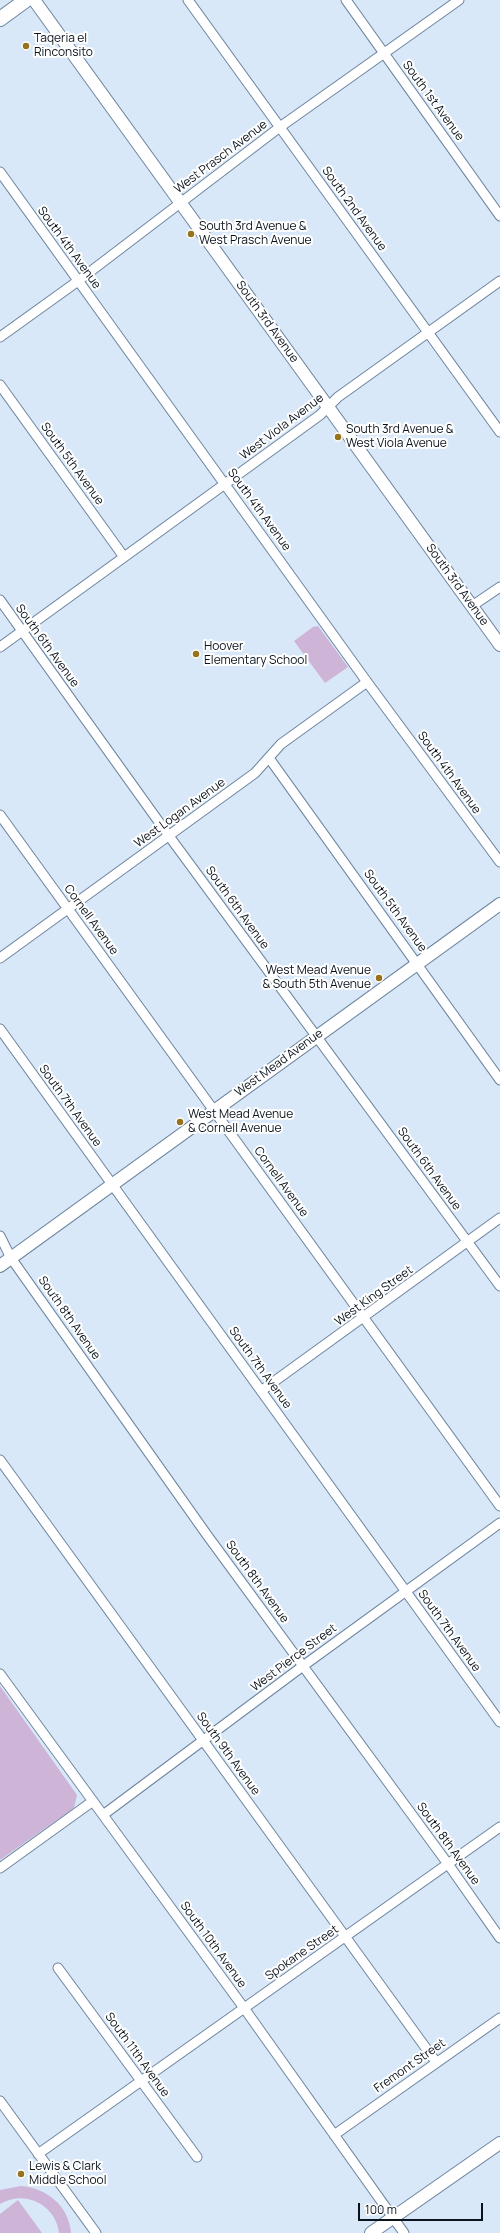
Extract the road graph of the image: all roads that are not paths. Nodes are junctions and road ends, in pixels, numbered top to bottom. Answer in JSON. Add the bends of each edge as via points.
{"nodes":[{"id":1,"x":26,"y":0,"type":"edge"},
{"id":2,"x":34,"y":0,"type":"edge"},
{"id":3,"x":188,"y":0,"type":"edge"},
{"id":4,"x":346,"y":0,"type":"edge"},
{"id":5,"x":459,"y":0,"type":"edge"},
{"id":6,"x":0,"y":19,"type":"edge"},
{"id":7,"x":384,"y":53,"type":"junction"},
{"id":8,"x":280,"y":127,"type":"junction"},
{"id":9,"x":0,"y":172,"type":"edge"},
{"id":10,"x":181,"y":202,"type":"junction"},
{"id":11,"x":500,"y":216,"type":"edge"},
{"id":12,"x":78,"y":281,"type":"junction"},
{"id":13,"x":500,"y":281,"type":"edge"},
{"id":14,"x":429,"y":333,"type":"junction"},
{"id":15,"x":0,"y":337,"type":"edge"},
{"id":16,"x":0,"y":385,"type":"edge"},
{"id":17,"x":329,"y":408,"type":"junction"},
{"id":18,"x":500,"y":432,"type":"edge"},
{"id":19,"x":226,"y":484,"type":"junction"},
{"id":20,"x":124,"y":557,"type":"junction"},
{"id":21,"x":500,"y":587,"type":"edge"},
{"id":22,"x":0,"y":600,"type":"edge"},
{"id":23,"x":472,"y":606,"type":"junction"},
{"id":24,"x":22,"y":631,"type":"junction"},
{"id":25,"x":500,"y":645,"type":"edge"},
{"id":26,"x":0,"y":647,"type":"edge"},
{"id":27,"x":367,"y":682,"type":"junction"},
{"id":28,"x":269,"y":758,"type":"junction"},
{"id":29,"x":0,"y":815,"type":"edge"},
{"id":30,"x":169,"y":836,"type":"junction"},
{"id":31,"x":500,"y":862,"type":"edge"},
{"id":32,"x":500,"y":904,"type":"edge"},
{"id":33,"x":68,"y":908,"type":"junction"},
{"id":34,"x":0,"y":958,"type":"edge"},
{"id":35,"x":418,"y":962,"type":"junction"},
{"id":36,"x":0,"y":1029,"type":"edge"},
{"id":37,"x":316,"y":1036,"type":"junction"},
{"id":38,"x":500,"y":1080,"type":"edge"},
{"id":39,"x":215,"y":1111,"type":"junction"},
{"id":40,"x":112,"y":1184,"type":"junction"},
{"id":41,"x":500,"y":1218,"type":"edge"},
{"id":42,"x":0,"y":1236,"type":"edge"},
{"id":43,"x":468,"y":1241,"type":"junction"},
{"id":44,"x":11,"y":1258,"type":"junction"},
{"id":45,"x":0,"y":1266,"type":"edge"},
{"id":46,"x":500,"y":1286,"type":"edge"},
{"id":47,"x":364,"y":1318,"type":"junction"},
{"id":48,"x":262,"y":1391,"type":"junction"},
{"id":49,"x":0,"y":1460,"type":"edge"},
{"id":50,"x":500,"y":1506,"type":"edge"},
{"id":51,"x":500,"y":1523,"type":"edge"},
{"id":52,"x":405,"y":1591,"type":"junction"},
{"id":53,"x":303,"y":1666,"type":"junction"},
{"id":54,"x":0,"y":1674,"type":"edge"},
{"id":55,"x":500,"y":1722,"type":"edge"},
{"id":56,"x":204,"y":1740,"type":"junction"},
{"id":57,"x":93,"y":1801,"type":"junction"},
{"id":58,"x":103,"y":1815,"type":"junction"},
{"id":59,"x":500,"y":1827,"type":"edge"},
{"id":60,"x":448,"y":1864,"type":"junction"},
{"id":61,"x":0,"y":1868,"type":"edge"},
{"id":62,"x":346,"y":1937,"type":"junction"},
{"id":63,"x":500,"y":1938,"type":"edge"},
{"id":64,"x":58,"y":1968,"type":"dead end"},
{"id":65,"x":244,"y":2008,"type":"junction"},
{"id":66,"x":500,"y":2018,"type":"edge"},
{"id":67,"x":436,"y":2062,"type":"junction"},
{"id":68,"x":142,"y":2080,"type":"junction"},
{"id":69,"x":0,"y":2101,"type":"edge"},
{"id":70,"x":334,"y":2135,"type":"junction"},
{"id":71,"x":500,"y":2144,"type":"edge"},
{"id":72,"x":38,"y":2154,"type":"junction"},
{"id":73,"x":197,"y":2157,"type":"dead end"},
{"id":74,"x":393,"y":2217,"type":"junction"},
{"id":75,"x":96,"y":2233,"type":"edge"},
{"id":76,"x":371,"y":2233,"type":"edge"},
{"id":77,"x":404,"y":2233,"type":"edge"}],
"edges":[{"from":1,"to":6,"type":"main road"},
{"from":2,"to":10,"type":"street","name":"South 3rd Avenue"},
{"from":3,"to":8,"type":"street","name":"South 2nd Avenue"},
{"from":4,"to":7,"type":"street","name":"South 1st Avenue"},
{"from":5,"to":7,"type":"street","name":"West Prasch Avenue"},
{"from":7,"to":8,"type":"street","name":"West Prasch Avenue"},
{"from":7,"to":11,"type":"street","name":"South 1st Avenue"},
{"from":8,"to":10,"type":"street","name":"West Prasch Avenue"},
{"from":8,"to":14,"type":"street","name":"South 2nd Avenue"},
{"from":9,"to":12,"type":"street","name":"South 4th Avenue"},
{"from":10,"to":12,"type":"street","name":"West Prasch Avenue"},
{"from":10,"to":17,"type":"street","name":"South 3rd Avenue"},
{"from":12,"to":15,"type":"street","name":"West Prasch Avenue"},
{"from":12,"to":19,"type":"street","name":"South 4th Avenue"},
{"from":13,"to":14,"type":"street","name":"West Viola Avenue"},
{"from":14,"to":17,"type":"street","name":"West Viola Avenue","via":[[338,397]]},
{"from":14,"to":18,"type":"street","name":"South 2nd Avenue"},
{"from":16,"to":20,"type":"street","name":"South 5th Avenue"},
{"from":17,"to":19,"type":"street","name":"West Viola Avenue"},
{"from":17,"to":23,"type":"street","name":"South 3rd Avenue"},
{"from":19,"to":20,"type":"street","name":"West Viola Avenue"},
{"from":19,"to":27,"type":"street","name":"South 4th Avenue"},
{"from":20,"to":24,"type":"street","name":"West Viola Avenue"},
{"from":21,"to":23,"type":"street"},
{"from":22,"to":24,"type":"street","name":"South 6th Avenue"},
{"from":23,"to":25,"type":"street","name":"South 3rd Avenue"},
{"from":24,"to":26,"type":"street","name":"West Viola Avenue"},
{"from":24,"to":30,"type":"street","name":"South 6th Avenue"},
{"from":27,"to":28,"type":"street","name":"West Logan Avenue","via":[[281,744]]},
{"from":27,"to":31,"type":"street","name":"South 4th Avenue"},
{"from":28,"to":30,"type":"street","name":"West Logan Avenue","via":[[255,773]]},
{"from":28,"to":35,"type":"street","name":"South 5th Avenue"},
{"from":29,"to":33,"type":"street","name":"Cornell Avenue"},
{"from":30,"to":33,"type":"street","name":"West Logan Avenue"},
{"from":30,"to":37,"type":"street","name":"South 6th Avenue"},
{"from":32,"to":35,"type":"street","name":"West Mead Avenue"},
{"from":33,"to":34,"type":"street","name":"West Logan Avenue"},
{"from":33,"to":39,"type":"street","name":"Cornell Avenue"},
{"from":35,"to":37,"type":"street","name":"West Mead Avenue"},
{"from":35,"to":38,"type":"street","name":"South 5th Avenue"},
{"from":36,"to":40,"type":"street","name":"South 7th Avenue"},
{"from":37,"to":39,"type":"street","name":"West Mead Avenue"},
{"from":37,"to":43,"type":"street","name":"South 6th Avenue"},
{"from":39,"to":40,"type":"street","name":"West Mead Avenue"},
{"from":39,"to":47,"type":"street","name":"Cornell Avenue"},
{"from":40,"to":44,"type":"street","name":"West Mead Avenue"},
{"from":40,"to":48,"type":"street","name":"South 7th Avenue"},
{"from":41,"to":43,"type":"street","name":"West King Street"},
{"from":42,"to":44,"type":"street","name":"South 8th Avenue"},
{"from":43,"to":46,"type":"street","name":"South 6th Avenue"},
{"from":43,"to":47,"type":"street","name":"West King Street"},
{"from":44,"to":45,"type":"street","name":"West Mead Avenue"},
{"from":44,"to":53,"type":"street","name":"South 8th Avenue"},
{"from":47,"to":48,"type":"street","name":"West King Street"},
{"from":47,"to":50,"type":"street","name":"Cornell Avenue"},
{"from":48,"to":52,"type":"street","name":"South 7th Avenue"},
{"from":49,"to":56,"type":"street","name":"South 9th Avenue"},
{"from":51,"to":52,"type":"street","name":"West Pierce Street"},
{"from":52,"to":53,"type":"street","name":"West Pierce Street"},
{"from":52,"to":55,"type":"street","name":"South 7th Avenue"},
{"from":53,"to":56,"type":"street","name":"West Pierce Street"},
{"from":53,"to":60,"type":"street","name":"South 8th Avenue"},
{"from":54,"to":57,"type":"street","name":"South 10th Avenue"},
{"from":56,"to":58,"type":"street","name":"West Pierce Street"},
{"from":56,"to":62,"type":"street","name":"South 9th Avenue"},
{"from":57,"to":58,"type":"street","name":"South 10th Avenue"},
{"from":57,"to":61,"type":"street"},
{"from":58,"to":65,"type":"street","name":"South 10th Avenue"},
{"from":59,"to":60,"type":"street","name":"Spokane Street"},
{"from":60,"to":62,"type":"street","name":"Spokane Street"},
{"from":60,"to":63,"type":"street","name":"South 8th Avenue"},
{"from":62,"to":65,"type":"street","name":"Spokane Street"},
{"from":62,"to":67,"type":"street","name":"South 9th Avenue"},
{"from":64,"to":68,"type":"street","name":"South 11th Avenue"},
{"from":65,"to":68,"type":"street","name":"Spokane Street"},
{"from":65,"to":70,"type":"street","name":"South 10th Avenue"},
{"from":66,"to":67,"type":"street","name":"Fremont Street"},
{"from":67,"to":70,"type":"street","name":"Fremont Street"},
{"from":68,"to":72,"type":"street","name":"Spokane Street"},
{"from":68,"to":73,"type":"street","name":"South 11th Avenue"},
{"from":69,"to":72,"type":"street"},
{"from":70,"to":74,"type":"street","name":"South 10th Avenue"},
{"from":71,"to":74,"type":"street"},
{"from":72,"to":75,"type":"street"},
{"from":74,"to":76,"type":"street"},
{"from":74,"to":77,"type":"street","name":"South 10th Avenue"}]}
